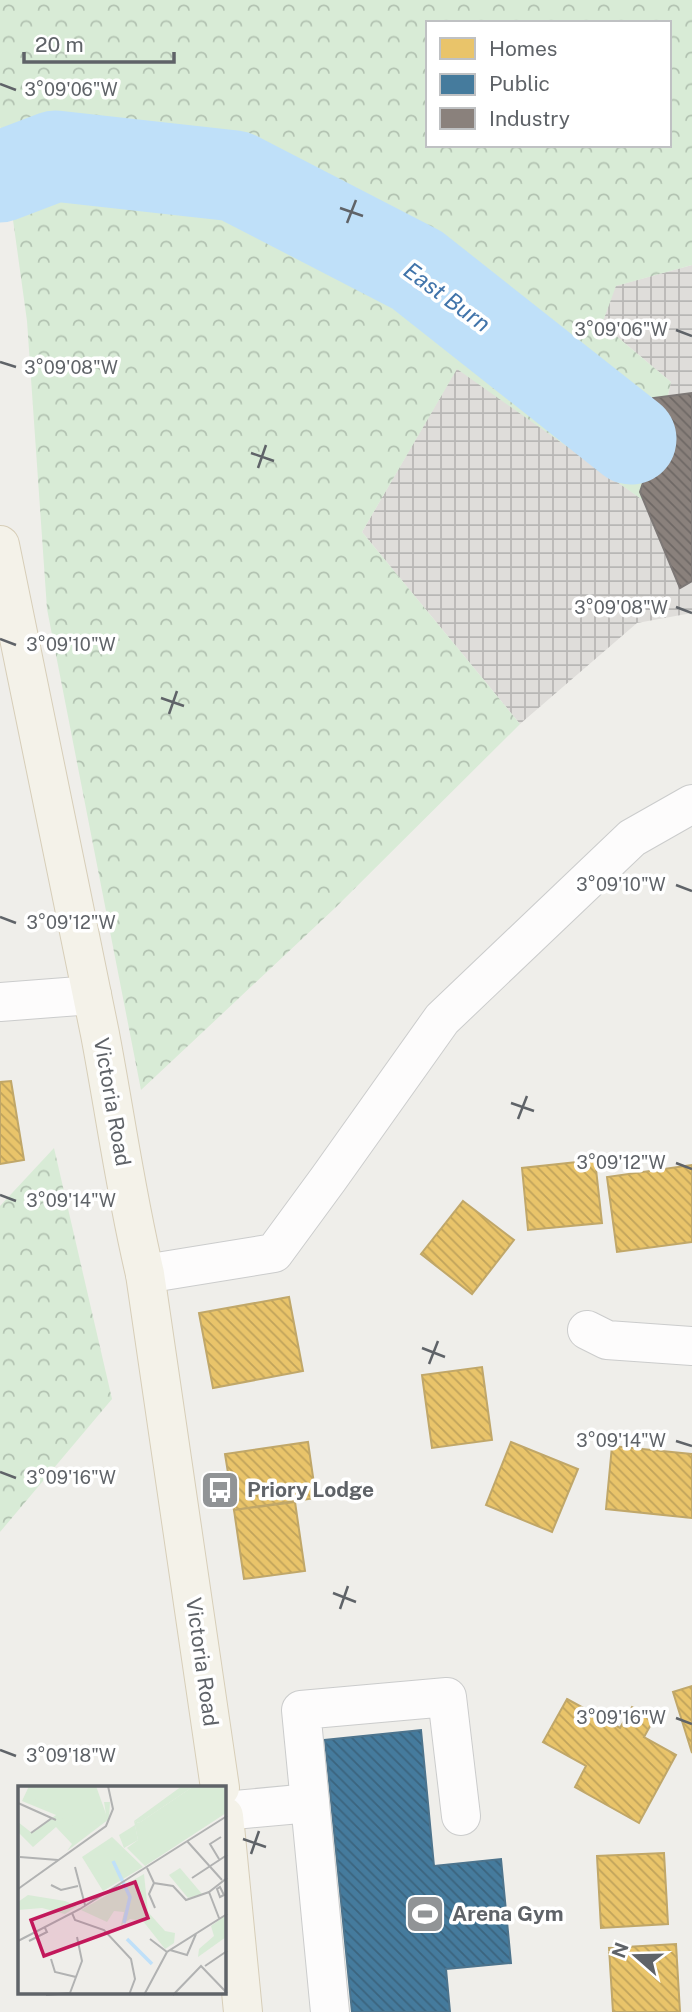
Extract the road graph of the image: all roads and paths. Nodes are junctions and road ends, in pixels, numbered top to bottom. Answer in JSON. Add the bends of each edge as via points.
{"nodes":[{"id":1,"x":0,"y":545,"type":"edge"},
{"id":2,"x":692,"y":804,"type":"edge"},
{"id":3,"x":92,"y":995,"type":"junction"},
{"id":4,"x":0,"y":1002,"type":"edge"},
{"id":5,"x":141,"y":1257,"type":"junction"},
{"id":6,"x":587,"y":1329,"type":"dead end"},
{"id":7,"x":692,"y":1346,"type":"edge"},
{"id":8,"x":220,"y":1786,"type":"edge"},
{"id":9,"x":310,"y":1804,"type":"junction"},
{"id":10,"x":226,"y":1811,"type":"edge"},
{"id":11,"x":461,"y":1816,"type":"dead end"},
{"id":12,"x":226,"y":1837,"type":"edge"},
{"id":13,"x":243,"y":2012,"type":"edge"},
{"id":14,"x":330,"y":2012,"type":"edge"}],
"edges":[{"from":1,"to":3,"type":"main road","name":"Victoria Road"},
{"from":2,"to":5,"type":"street","via":[[632,838],[442,1019],[274,1253]]},
{"from":3,"to":4,"type":"street"},
{"from":3,"to":5,"type":"main road","name":"Victoria Road"},
{"from":5,"to":8,"type":"main road","name":"Victoria Road"},
{"from":6,"to":7,"type":"street","via":[[607,1340]]},
{"from":9,"to":10,"type":"street"},
{"from":9,"to":11,"type":"street","via":[[301,1710],[446,1697]]},
{"from":9,"to":14,"type":"street"},
{"from":12,"to":13,"type":"main road"}]}
